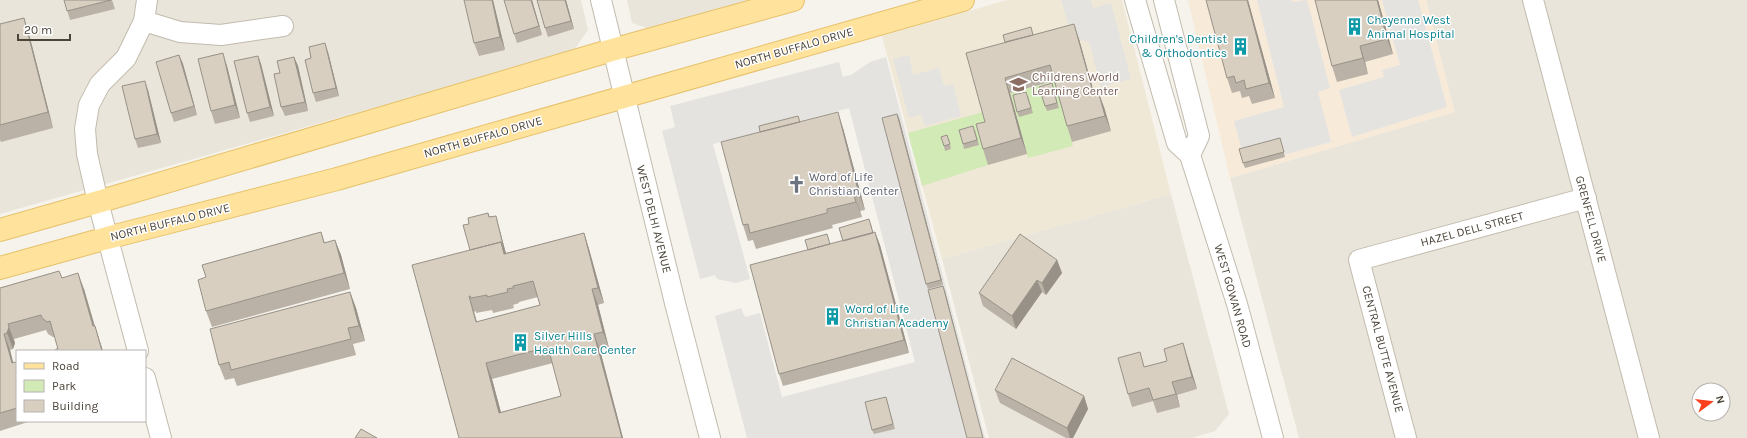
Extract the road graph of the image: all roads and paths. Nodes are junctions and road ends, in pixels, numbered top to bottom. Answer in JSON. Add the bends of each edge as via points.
{"nodes":[{"id":1,"x":147,"y":0,"type":"edge"},
{"id":2,"x":601,"y":0,"type":"edge"},
{"id":3,"x":792,"y":0,"type":"edge"},
{"id":4,"x":964,"y":0,"type":"edge"},
{"id":5,"x":1135,"y":0,"type":"edge"},
{"id":6,"x":1164,"y":0,"type":"edge"},
{"id":7,"x":1533,"y":0,"type":"edge"},
{"id":8,"x":144,"y":21,"type":"junction"},
{"id":9,"x":283,"y":26,"type":"dead end"},
{"id":10,"x":612,"y":50,"type":"junction"},
{"id":11,"x":623,"y":96,"type":"junction"},
{"id":12,"x":1190,"y":155,"type":"junction"},
{"id":13,"x":1586,"y":198,"type":"junction"},
{"id":14,"x":98,"y":202,"type":"junction"},
{"id":15,"x":0,"y":230,"type":"edge"},
{"id":16,"x":107,"y":238,"type":"junction"},
{"id":17,"x":1359,"y":260,"type":"joint"},
{"id":18,"x":0,"y":268,"type":"edge"},
{"id":19,"x":138,"y":350,"type":"edge"},
{"id":20,"x":146,"y":382,"type":"edge"},
{"id":21,"x":161,"y":438,"type":"edge"},
{"id":22,"x":710,"y":438,"type":"edge"},
{"id":23,"x":1272,"y":438,"type":"edge"},
{"id":24,"x":1406,"y":438,"type":"edge"},
{"id":25,"x":1649,"y":438,"type":"edge"}],
"edges":[{"from":1,"to":8,"type":"street"},
{"from":2,"to":10,"type":"street","name":"WEST DELHI AVENUE"},
{"from":3,"to":10,"type":"main road"},
{"from":4,"to":11,"type":"main road","name":"NORTH BUFFALO DRIVE"},
{"from":5,"to":12,"type":"street","name":"WEST GOWAN ROAD","via":[[1177,143]]},
{"from":6,"to":12,"type":"street","via":[[1199,136]]},
{"from":7,"to":13,"type":"street","name":"GRENFELL DRIVE"},
{"from":8,"to":9,"type":"street","via":[[180,32],[221,34]]},
{"from":8,"to":14,"type":"street","via":[[126,58],[100,84],[89,105],[85,138]]},
{"from":10,"to":11,"type":"street","name":"WEST DELHI AVENUE"},
{"from":10,"to":14,"type":"main road"},
{"from":11,"to":16,"type":"main road","name":"NORTH BUFFALO DRIVE","via":[[337,179]]},
{"from":11,"to":22,"type":"street","name":"WEST DELHI AVENUE"},
{"from":12,"to":23,"type":"street","name":"WEST GOWAN ROAD","via":[[1237,304]]},
{"from":13,"to":17,"type":"street","name":"HAZEL DELL STREET"},
{"from":13,"to":25,"type":"street","name":"GRENFELL DRIVE"},
{"from":14,"to":15,"type":"main road"},
{"from":14,"to":16,"type":"street"},
{"from":16,"to":18,"type":"main road","name":"NORTH BUFFALO DRIVE"},
{"from":16,"to":19,"type":"street"},
{"from":17,"to":24,"type":"street","name":"CENTRAL BUTTE AVENUE"},
{"from":20,"to":21,"type":"street"}]}
